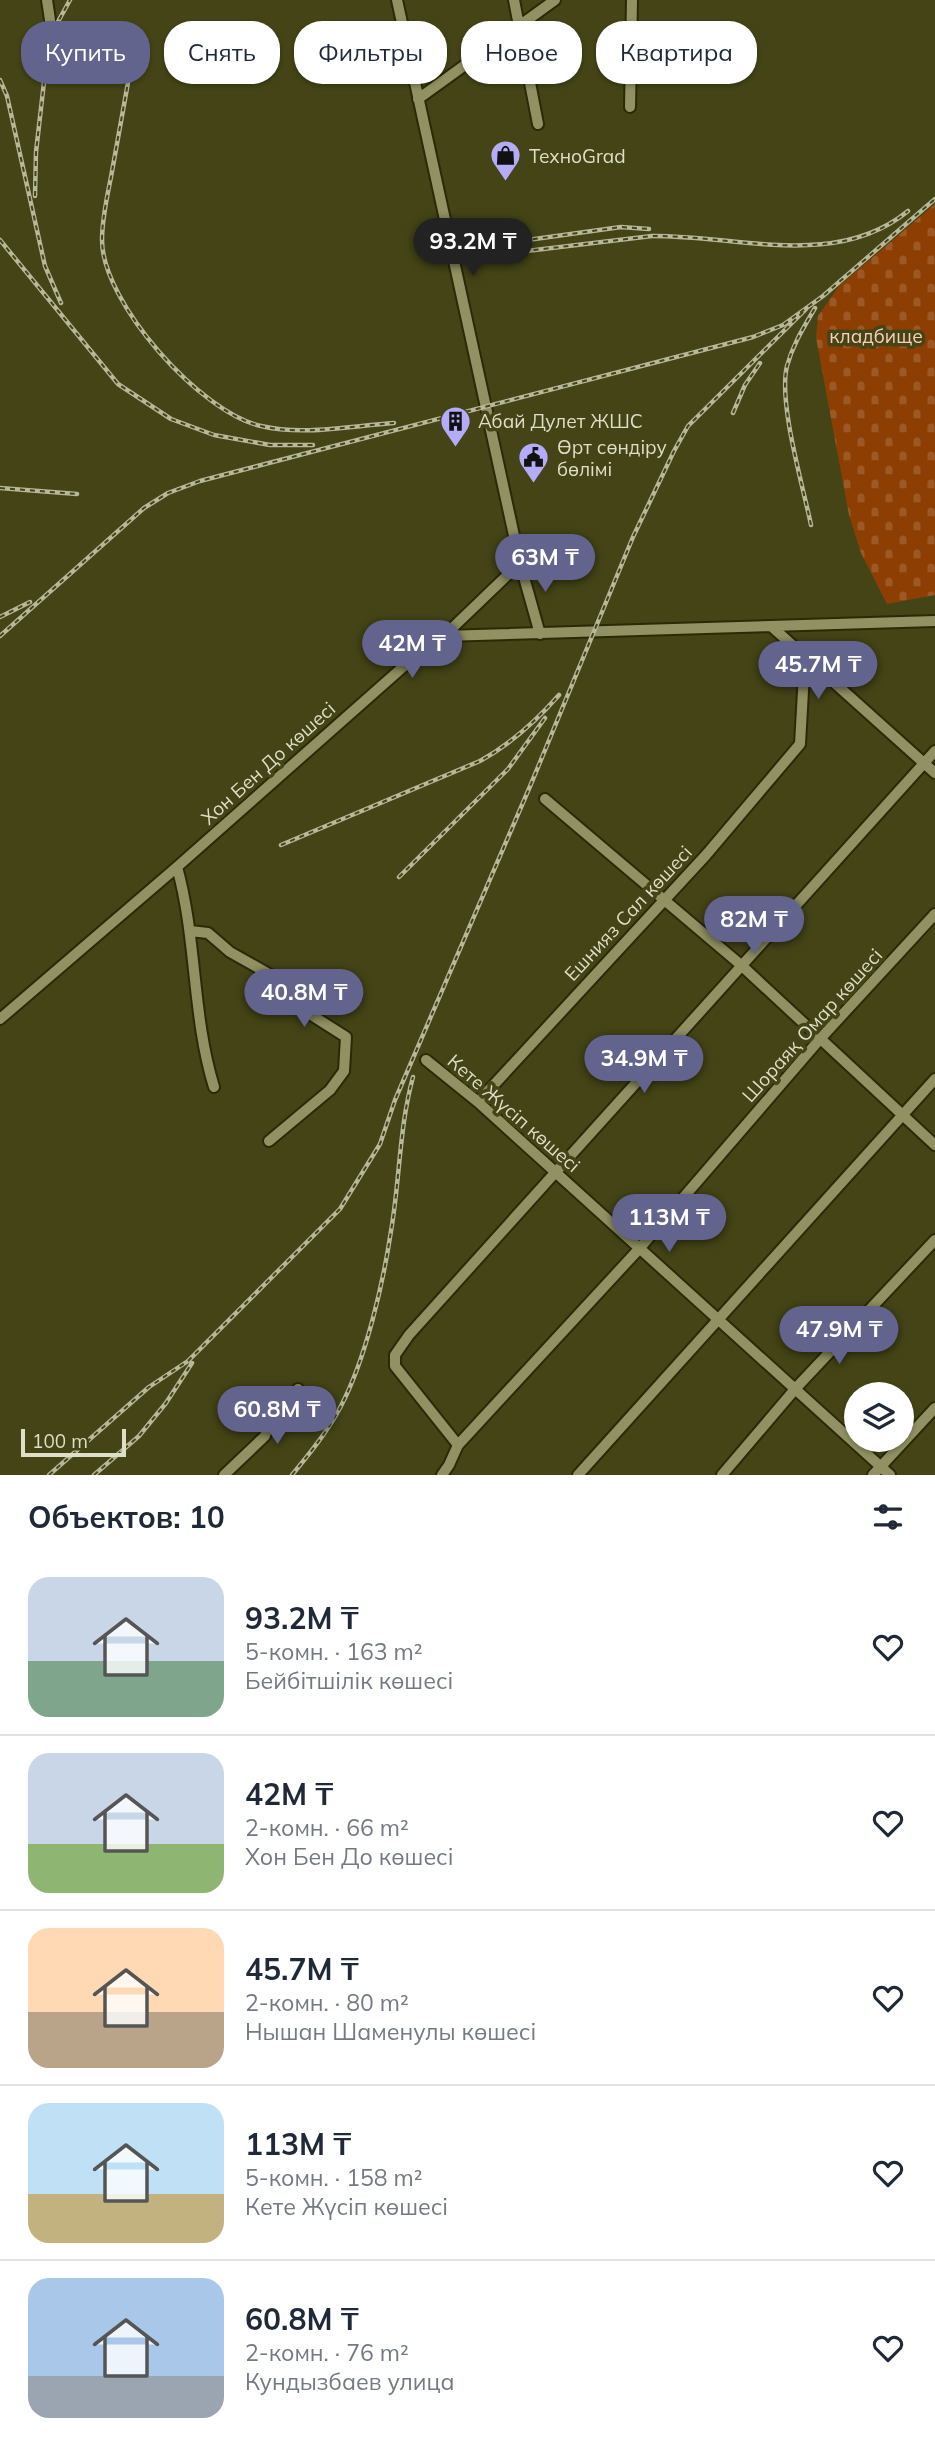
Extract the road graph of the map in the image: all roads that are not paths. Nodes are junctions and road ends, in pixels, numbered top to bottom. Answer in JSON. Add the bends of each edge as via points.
{"nodes":[{"id":1,"x":47,"y":0,"type":"edge"},
{"id":2,"x":397,"y":0,"type":"edge"},
{"id":3,"x":514,"y":0,"type":"edge"},
{"id":4,"x":555,"y":0,"type":"edge"},
{"id":5,"x":632,"y":0,"type":"edge"},
{"id":6,"x":50,"y":20,"type":"dead end"},
{"id":7,"x":518,"y":21,"type":"edge"},
{"id":8,"x":525,"y":21,"type":"edge"},
{"id":9,"x":461,"y":67,"type":"edge"},
{"id":10,"x":530,"y":84,"type":"edge"},
{"id":11,"x":418,"y":99,"type":"junction"},
{"id":12,"x":630,"y":107,"type":"dead end"},
{"id":13,"x":538,"y":124,"type":"dead end"},
{"id":14,"x":520,"y":563,"type":"junction"},
{"id":15,"x":935,"y":621,"type":"edge"},
{"id":16,"x":771,"y":626,"type":"junction"},
{"id":17,"x":540,"y":634,"type":"junction"},
{"id":18,"x":444,"y":636,"type":"junction"},
{"id":19,"x":805,"y":656,"type":"junction"},
{"id":20,"x":935,"y":751,"type":"edge"},
{"id":21,"x":924,"y":763,"type":"junction"},
{"id":22,"x":935,"y":773,"type":"edge"},
{"id":23,"x":545,"y":799,"type":"dead end"},
{"id":24,"x":177,"y":867,"type":"junction"},
{"id":25,"x":664,"y":900,"type":"junction"},
{"id":26,"x":935,"y":914,"type":"edge"},
{"id":27,"x":190,"y":931,"type":"junction"},
{"id":28,"x":741,"y":965,"type":"junction"},
{"id":29,"x":0,"y":1019,"type":"edge"},
{"id":30,"x":820,"y":1039,"type":"junction"},
{"id":31,"x":426,"y":1060,"type":"dead end"},
{"id":32,"x":935,"y":1079,"type":"edge"},
{"id":33,"x":214,"y":1087,"type":"dead end"},
{"id":34,"x":478,"y":1102,"type":"junction"},
{"id":35,"x":901,"y":1116,"type":"junction"},
{"id":36,"x":269,"y":1141,"type":"dead end"},
{"id":37,"x":935,"y":1145,"type":"edge"},
{"id":38,"x":555,"y":1171,"type":"junction"},
{"id":39,"x":935,"y":1240,"type":"edge"},
{"id":40,"x":639,"y":1249,"type":"junction"},
{"id":41,"x":719,"y":1318,"type":"junction"},
{"id":42,"x":796,"y":1388,"type":"junction"},
{"id":43,"x":298,"y":1389,"type":"dead end"},
{"id":44,"x":935,"y":1408,"type":"edge"},
{"id":45,"x":458,"y":1445,"type":"junction"},
{"id":46,"x":449,"y":1465,"type":"junction"},
{"id":47,"x":882,"y":1472,"type":"edge"},
{"id":48,"x":224,"y":1475,"type":"edge"},
{"id":49,"x":442,"y":1475,"type":"edge"},
{"id":50,"x":458,"y":1475,"type":"edge"},
{"id":51,"x":578,"y":1475,"type":"edge"},
{"id":52,"x":722,"y":1475,"type":"edge"}],
"edges":[{"from":1,"to":6,"type":"street"},
{"from":2,"to":11,"type":"street"},
{"from":3,"to":7,"type":"street"},
{"from":4,"to":8,"type":"street"},
{"from":5,"to":12,"type":"street"},
{"from":9,"to":11,"type":"street"},
{"from":10,"to":13,"type":"street"},
{"from":11,"to":14,"type":"street"},
{"from":14,"to":17,"type":"street"},
{"from":14,"to":18,"type":"street","name":"Хон Бен До көшесі"},
{"from":15,"to":16,"type":"street"},
{"from":16,"to":17,"type":"street"},
{"from":16,"to":19,"type":"street"},
{"from":17,"to":18,"type":"street"},
{"from":18,"to":24,"type":"street","name":"Хон Бен До көшесі","via":[[402,667]]},
{"from":19,"to":21,"type":"street"},
{"from":19,"to":25,"type":"street","name":"Ешнияз Сал көшесі","via":[[800,744]]},
{"from":20,"to":21,"type":"street"},
{"from":21,"to":22,"type":"street"},
{"from":21,"to":28,"type":"street"},
{"from":23,"to":25,"type":"street"},
{"from":24,"to":27,"type":"street"},
{"from":24,"to":29,"type":"street","name":"Хон Бен До көшесі"},
{"from":25,"to":28,"type":"street"},
{"from":25,"to":34,"type":"street","name":"Ешнияз Сал көшесі"},
{"from":26,"to":30,"type":"street","name":"Шораяқ Омар көшесі"},
{"from":27,"to":33,"type":"street"},
{"from":27,"to":36,"type":"street","via":[[208,933],[230,952],[278,979],[313,1016],[346,1037],[344,1071],[330,1090]]},
{"from":28,"to":30,"type":"street"},
{"from":28,"to":38,"type":"street"},
{"from":30,"to":35,"type":"street"},
{"from":30,"to":40,"type":"street","name":"Шораяқ Омар көшесі"},
{"from":31,"to":34,"type":"street","name":"Кете Жүсіп көшесі"},
{"from":32,"to":35,"type":"street"},
{"from":34,"to":38,"type":"street","name":"Кете Жүсіп көшесі"},
{"from":35,"to":37,"type":"street"},
{"from":35,"to":41,"type":"street"},
{"from":38,"to":40,"type":"street","name":"Кете Жүсіп көшесі"},
{"from":38,"to":45,"type":"street","via":[[395,1355],[395,1366]]},
{"from":39,"to":42,"type":"street"},
{"from":40,"to":41,"type":"street","name":"Кете Жүсіп көшесі"},
{"from":40,"to":45,"type":"street","name":"Шораяқ Омар көшесі"},
{"from":41,"to":42,"type":"street","name":"Кете Жүсіп көшесі"},
{"from":41,"to":51,"type":"street"},
{"from":42,"to":47,"type":"street","name":"Кете Жүсіп көшесі"},
{"from":42,"to":52,"type":"street"},
{"from":43,"to":48,"type":"street","via":[[270,1421],[265,1436]]},
{"from":44,"to":47,"type":"street"},
{"from":45,"to":46,"type":"street","name":"Шораяқ Омар көшесі"},
{"from":46,"to":49,"type":"street","name":"Шораяқ Омар көшесі"},
{"from":46,"to":50,"type":"street"}]}
